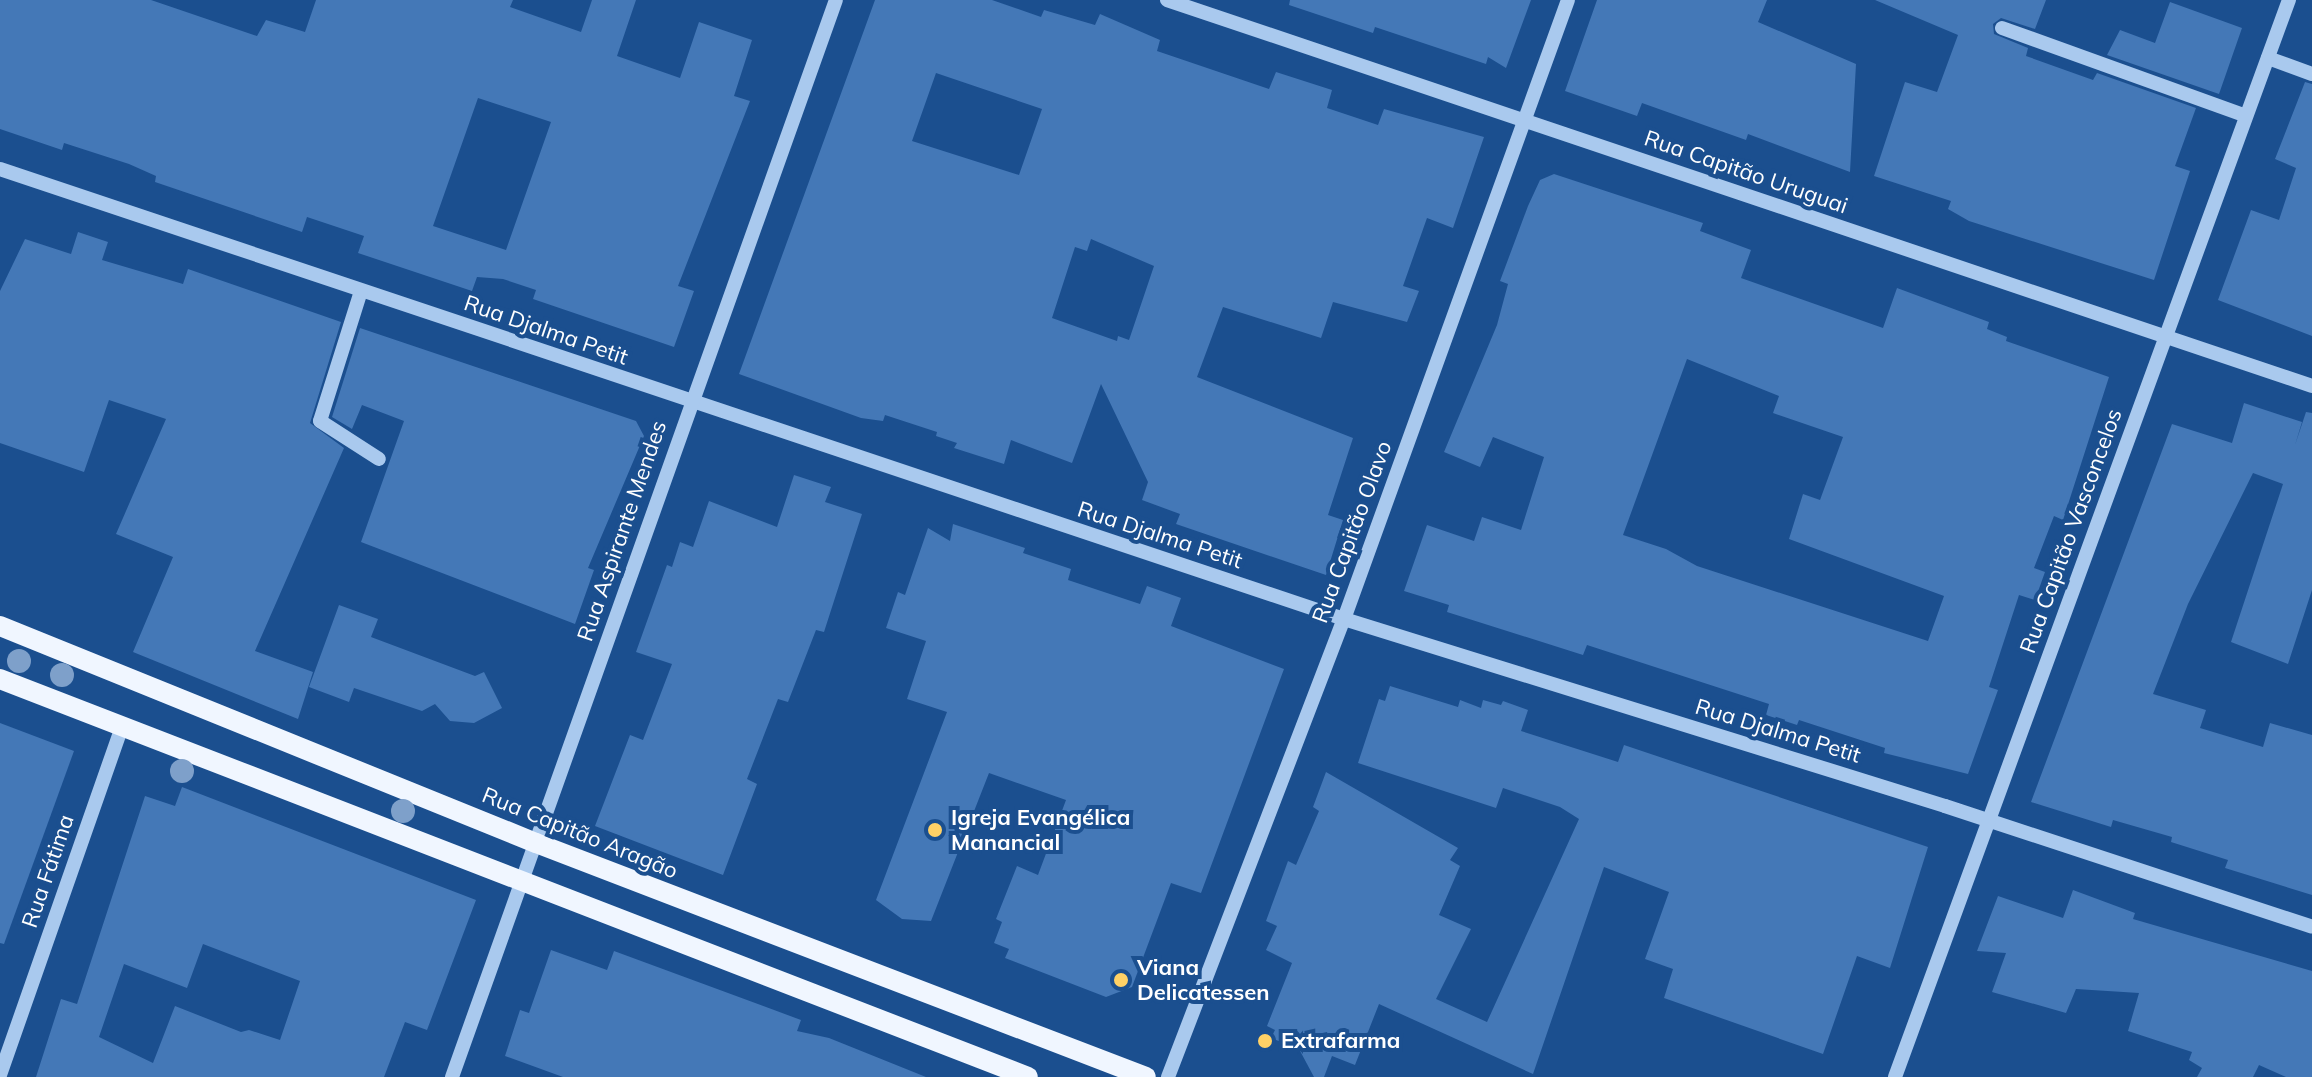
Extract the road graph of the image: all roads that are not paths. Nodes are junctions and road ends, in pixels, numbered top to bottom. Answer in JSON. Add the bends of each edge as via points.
{"nodes":[{"id":1,"x":836,"y":0,"type":"edge"},
{"id":2,"x":1167,"y":0,"type":"edge"},
{"id":3,"x":1568,"y":0,"type":"edge"},
{"id":4,"x":2289,"y":0,"type":"edge"},
{"id":5,"x":2002,"y":28,"type":"dead end"},
{"id":6,"x":2268,"y":58,"type":"junction"},
{"id":7,"x":2312,"y":74,"type":"edge"},
{"id":8,"x":2246,"y":116,"type":"junction"},
{"id":9,"x":1526,"y":121,"type":"junction"},
{"id":10,"x":0,"y":169,"type":"edge"},
{"id":11,"x":361,"y":291,"type":"junction"},
{"id":12,"x":2163,"y":336,"type":"junction"},
{"id":13,"x":2312,"y":386,"type":"edge"},
{"id":14,"x":691,"y":403,"type":"junction"},
{"id":15,"x":379,"y":459,"type":"dead end"},
{"id":16,"x":1344,"y":619,"type":"junction"},
{"id":17,"x":0,"y":626,"type":"edge"},
{"id":18,"x":0,"y":679,"type":"edge"},
{"id":19,"x":122,"y":727,"type":"junction"},
{"id":20,"x":1991,"y":821,"type":"junction"},
{"id":21,"x":536,"y":843,"type":"junction"},
{"id":22,"x":522,"y":881,"type":"junction"},
{"id":23,"x":2312,"y":927,"type":"edge"},
{"id":24,"x":0,"y":1075,"type":"edge"},
{"id":25,"x":458,"y":1075,"type":"edge"},
{"id":26,"x":1028,"y":1077,"type":"edge"},
{"id":27,"x":1146,"y":1077,"type":"edge"},
{"id":28,"x":1168,"y":1077,"type":"edge"},
{"id":29,"x":1895,"y":1077,"type":"edge"}],
"edges":[{"from":1,"to":14,"type":"street","name":"Rua Aspirante Mendes"},
{"from":2,"to":9,"type":"street","name":"Rua Capitão Uruguai"},
{"from":3,"to":9,"type":"street","name":"Rua Capitão Olavo"},
{"from":4,"to":6,"type":"street","name":"Rua Capitão Vasconcelos"},
{"from":5,"to":8,"type":"street"},
{"from":6,"to":7,"type":"street"},
{"from":6,"to":8,"type":"street","name":"Rua Capitão Vasconcelos"},
{"from":8,"to":12,"type":"street","name":"Rua Capitão Vasconcelos"},
{"from":9,"to":12,"type":"street","name":"Rua Capitão Uruguai"},
{"from":9,"to":16,"type":"street","name":"Rua Capitão Olavo"},
{"from":10,"to":11,"type":"street","name":"Rua Djalma Petit"},
{"from":11,"to":14,"type":"street","name":"Rua Djalma Petit"},
{"from":11,"to":15,"type":"street","via":[[320,421]]},
{"from":12,"to":13,"type":"street","name":"Rua Capitão Uruguai"},
{"from":12,"to":20,"type":"street","name":"Rua Capitão Vasconcelos"},
{"from":14,"to":16,"type":"street","name":"Rua Djalma Petit"},
{"from":14,"to":21,"type":"street","name":"Rua Aspirante Mendes"},
{"from":16,"to":20,"type":"street","name":"Rua Djalma Petit"},
{"from":16,"to":28,"type":"street","name":"Rua Capitão Olavo"},
{"from":17,"to":21,"type":"main road","name":"Rua Capitão Aragão"},
{"from":18,"to":19,"type":"main road"},
{"from":19,"to":22,"type":"main road"},
{"from":19,"to":24,"type":"street","name":"Rua Fátima"},
{"from":20,"to":23,"type":"street","name":"Rua Djalma Petit"},
{"from":20,"to":29,"type":"street","name":"Rua Capitão Vasconcelos"},
{"from":21,"to":22,"type":"street","name":"Rua Aspirante Mendes"},
{"from":21,"to":27,"type":"main road","name":"Rua Capitão Aragão"},
{"from":22,"to":25,"type":"street","name":"Rua Aspirante Mendes"},
{"from":22,"to":26,"type":"main road"}]}
